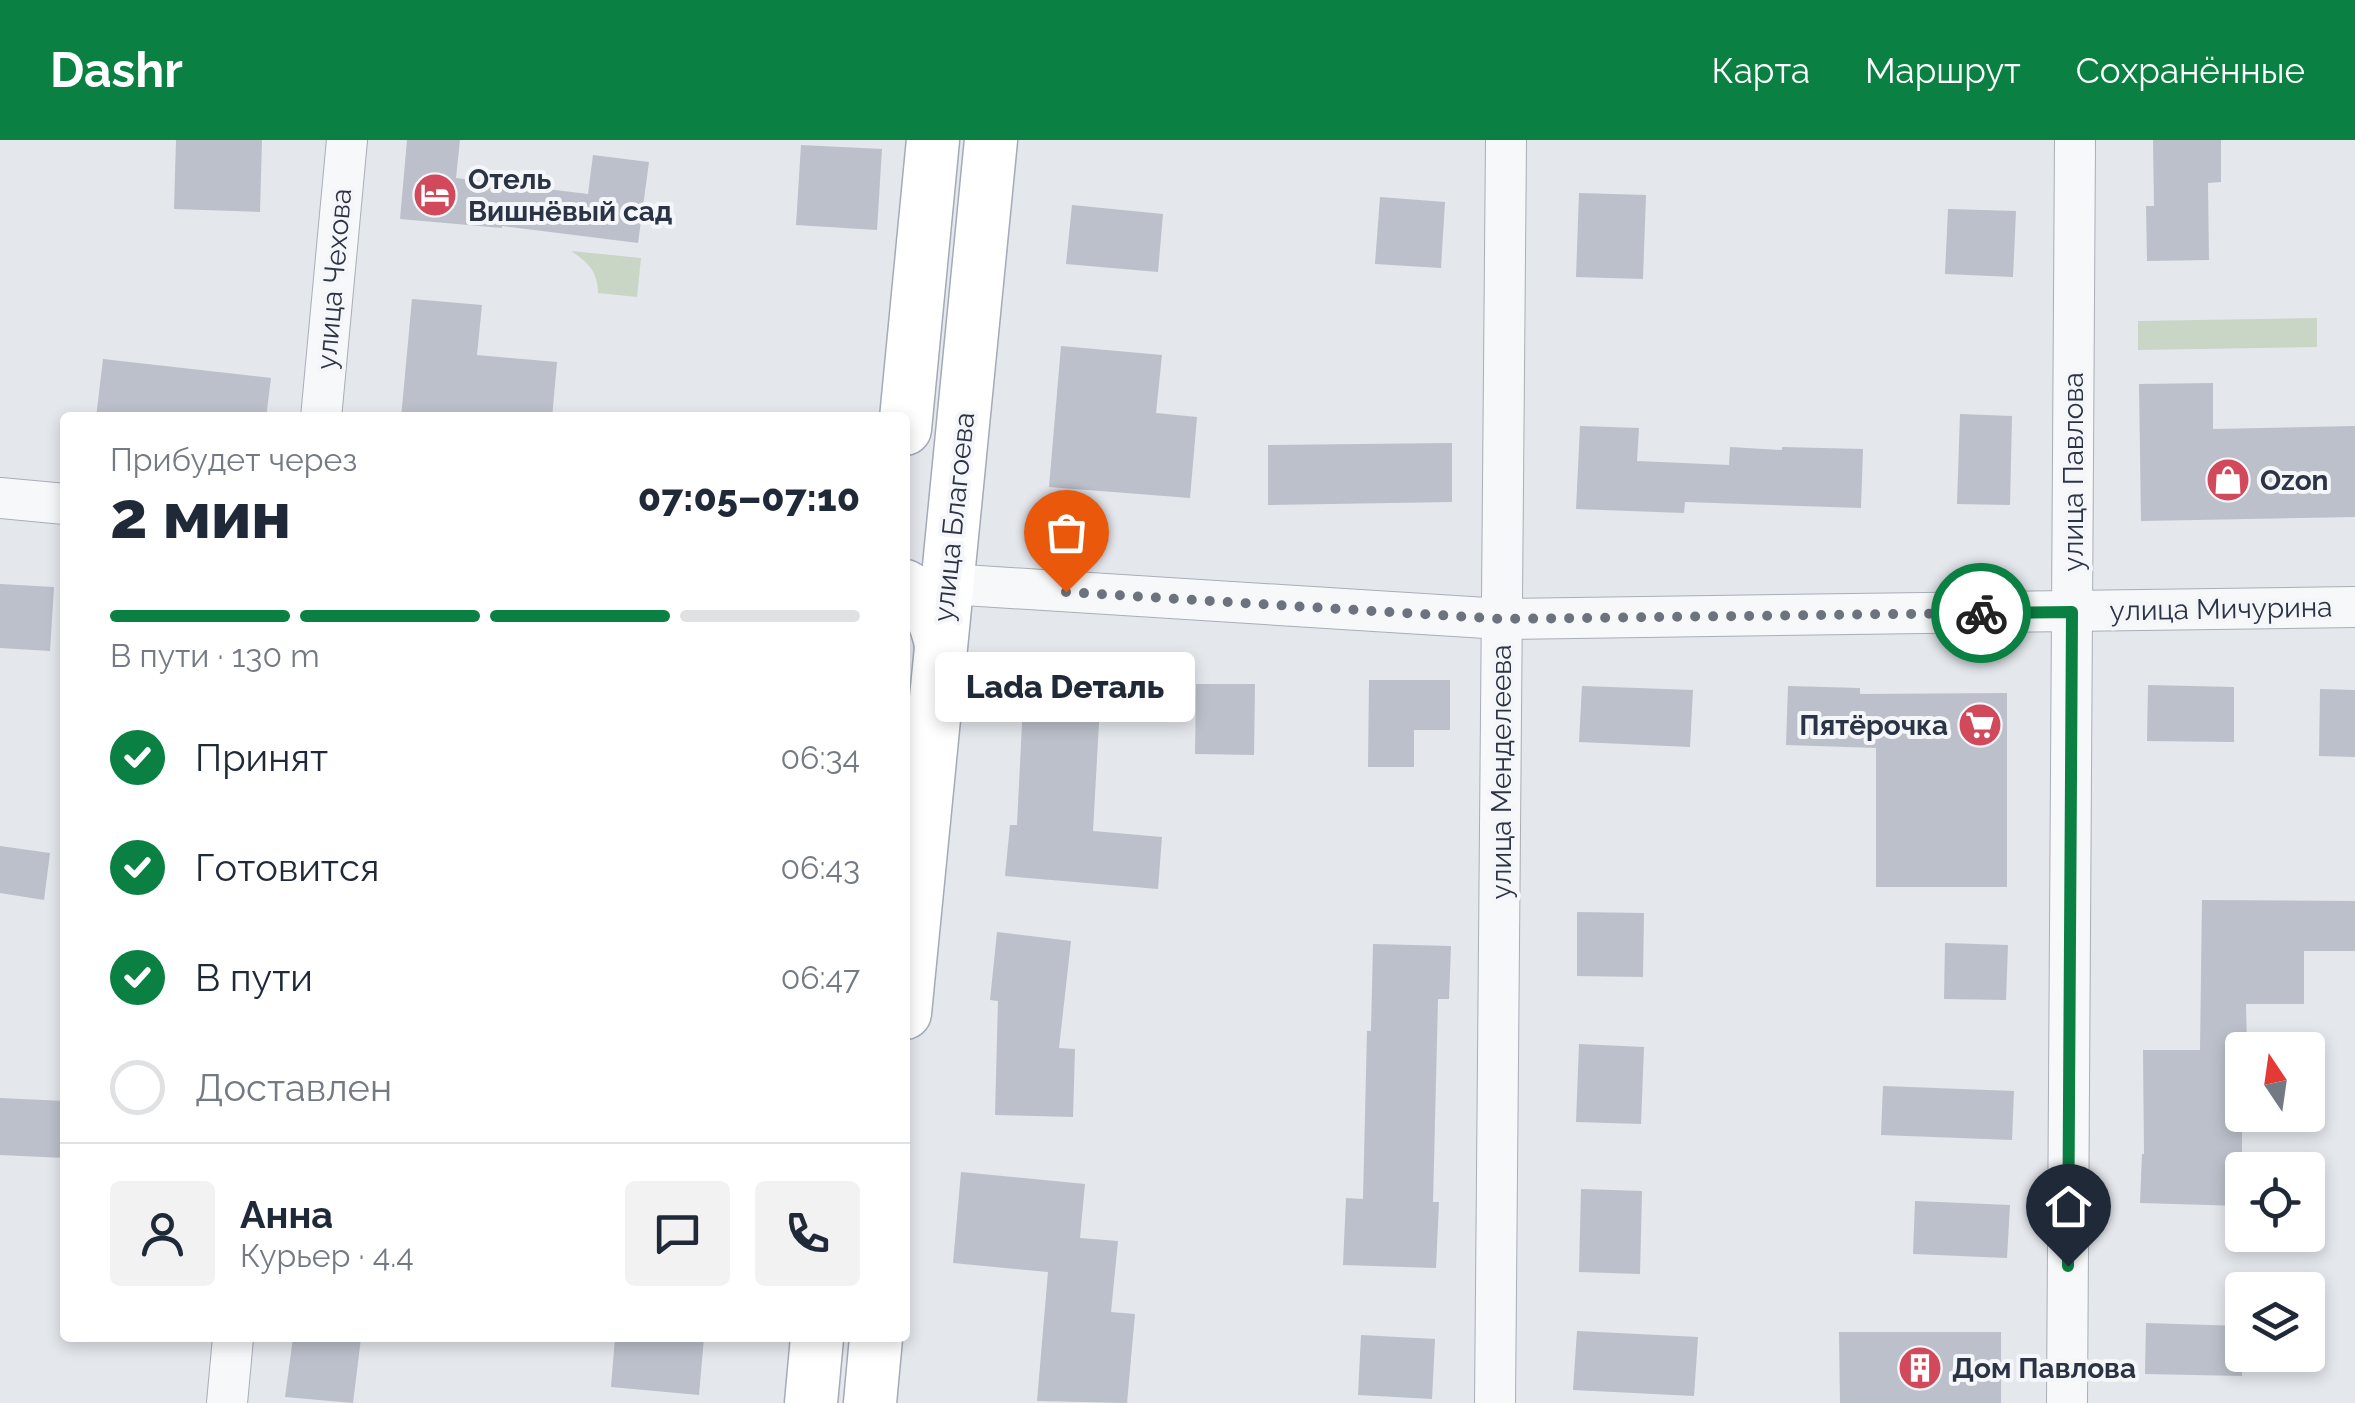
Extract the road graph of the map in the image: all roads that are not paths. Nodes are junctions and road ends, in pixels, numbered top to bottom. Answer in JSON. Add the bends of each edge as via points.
{"nodes":[{"id":1,"x":347,"y":140,"type":"edge"},
{"id":2,"x":934,"y":140,"type":"edge"},
{"id":3,"x":991,"y":140,"type":"edge"},
{"id":4,"x":1506,"y":140,"type":"edge"},
{"id":5,"x":2075,"y":140,"type":"edge"},
{"id":6,"x":322,"y":412,"type":"edge"},
{"id":7,"x":907,"y":412,"type":"edge"},
{"id":8,"x":0,"y":498,"type":"edge"},
{"id":9,"x":60,"y":504,"type":"edge"},
{"id":10,"x":910,"y":560,"type":"edge"},
{"id":11,"x":926,"y":585,"type":"edge"},
{"id":12,"x":2355,"y":607,"type":"edge"},
{"id":13,"x":2072,"y":612,"type":"junction"},
{"id":14,"x":1502,"y":619,"type":"junction"},
{"id":15,"x":910,"y":963,"type":"edge"},
{"id":16,"x":233,"y":1342,"type":"edge"},
{"id":17,"x":817,"y":1342,"type":"edge"},
{"id":18,"x":876,"y":1342,"type":"edge"},
{"id":19,"x":227,"y":1403,"type":"edge"},
{"id":20,"x":811,"y":1403,"type":"edge"},
{"id":21,"x":870,"y":1403,"type":"edge"},
{"id":22,"x":1495,"y":1403,"type":"edge"},
{"id":23,"x":2067,"y":1403,"type":"edge"}],
"edges":[{"from":1,"to":6,"type":"street","name":"улица Чехова"},
{"from":2,"to":7,"type":"main road","name":"улица Благоева"},
{"from":3,"to":11,"type":"main road","name":"улица Благоева"},
{"from":4,"to":14,"type":"street","name":"улица Менделеева"},
{"from":5,"to":13,"type":"street","name":"улица Павлова"},
{"from":8,"to":9,"type":"street"},
{"from":10,"to":11,"type":"main road"},
{"from":11,"to":14,"type":"street","name":"улица Мичурина"},
{"from":11,"to":15,"type":"main road","name":"улица Благоева","via":[[942,644]]},
{"from":12,"to":13,"type":"street","name":"улица Мичурина"},
{"from":13,"to":14,"type":"street","name":"улица Мичурина"},
{"from":13,"to":23,"type":"street","name":"улица Павлова"},
{"from":14,"to":22,"type":"street","name":"улица Менделеева"},
{"from":16,"to":19,"type":"street"},
{"from":17,"to":20,"type":"main road"},
{"from":18,"to":21,"type":"main road"}]}
